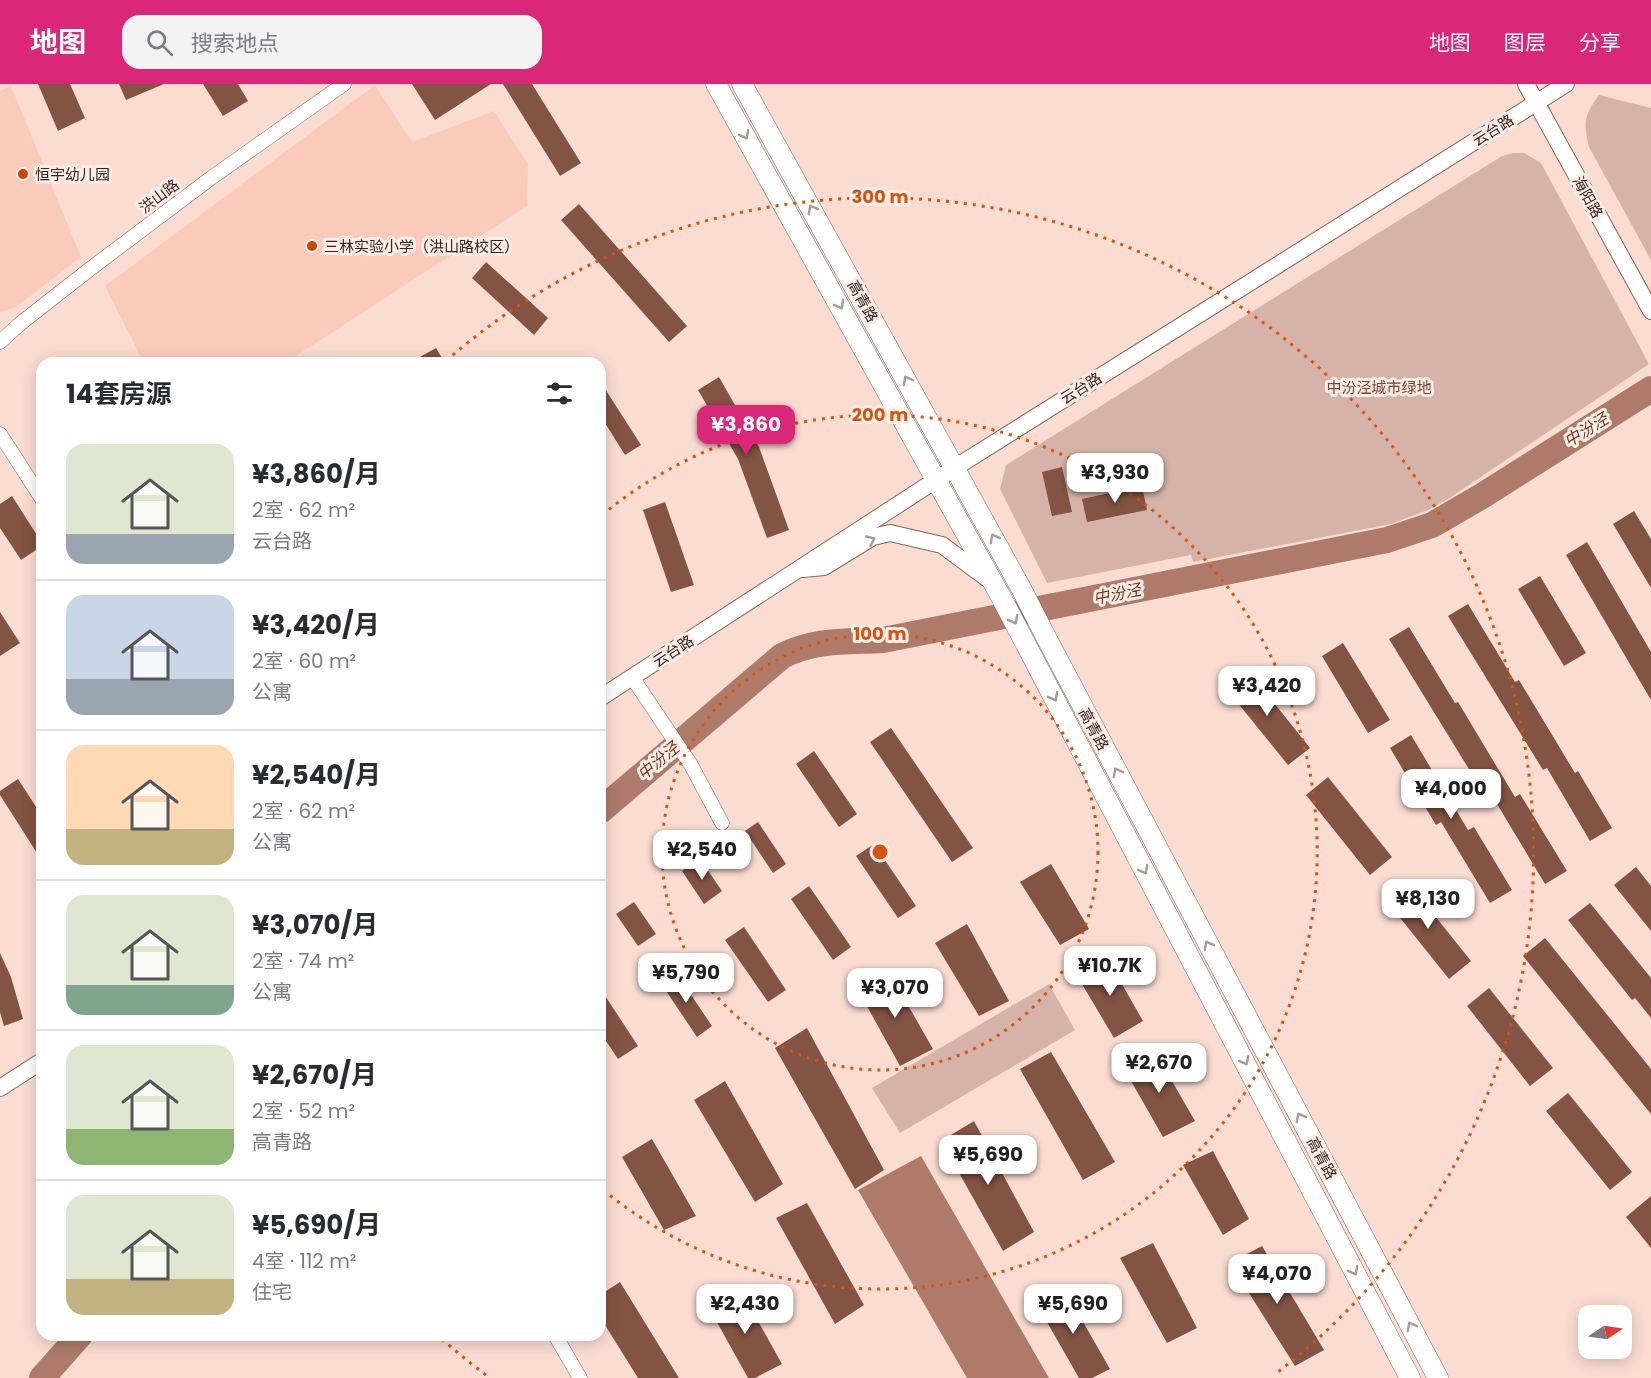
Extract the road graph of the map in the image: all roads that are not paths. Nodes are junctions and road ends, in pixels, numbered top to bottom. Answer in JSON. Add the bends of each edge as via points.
{"nodes":[{"id":1,"x":344,"y":84,"type":"edge"},
{"id":2,"x":716,"y":84,"type":"edge"},
{"id":3,"x":742,"y":84,"type":"edge"},
{"id":4,"x":1526,"y":84,"type":"edge"},
{"id":5,"x":1566,"y":84,"type":"edge"},
{"id":6,"x":1536,"y":103,"type":"junction"},
{"id":7,"x":1651,"y":311,"type":"edge"},
{"id":8,"x":0,"y":342,"type":"edge"},
{"id":9,"x":0,"y":434,"type":"edge"},
{"id":10,"x":956,"y":467,"type":"junction"},
{"id":11,"x":938,"y":479,"type":"junction"},
{"id":12,"x":36,"y":489,"type":"edge"},
{"id":13,"x":799,"y":569,"type":"junction"},
{"id":14,"x":997,"y":589,"type":"junction"},
{"id":15,"x":632,"y":678,"type":"junction"},
{"id":16,"x":606,"y":695,"type":"edge"},
{"id":17,"x":722,"y":823,"type":"dead end"},
{"id":18,"x":36,"y":1065,"type":"edge"},
{"id":19,"x":0,"y":1089,"type":"edge"},
{"id":20,"x":558,"y":1341,"type":"edge"},
{"id":21,"x":580,"y":1378,"type":"edge"},
{"id":22,"x":1410,"y":1378,"type":"edge"},
{"id":23,"x":1438,"y":1378,"type":"edge"}],
"edges":[{"from":1,"to":8,"type":"street","name":"洪山路","via":[[90,269]]},
{"from":2,"to":11,"type":"main road","name":"高青路","one_way":true},
{"from":10,"to":3,"type":"main road","name":"高青路","one_way":true},
{"from":4,"to":6,"type":"street","name":"海阳路"},
{"from":5,"to":6,"type":"street","name":"云台路"},
{"from":6,"to":7,"type":"street","name":"海阳路"},
{"from":6,"to":10,"type":"street","name":"云台路"},
{"from":9,"to":12,"type":"street"},
{"from":10,"to":11,"type":"street","name":"云台路"},
{"from":23,"to":10,"type":"main road","name":"高青路","one_way":true},
{"from":11,"to":13,"type":"street","name":"云台路"},
{"from":11,"to":14,"type":"main road","name":"高青路"},
{"from":13,"to":14,"type":"street","one_way":true,"via":[[824,567],[873,537],[890,533],[942,546]]},
{"from":13,"to":15,"type":"street","name":"云台路"},
{"from":14,"to":22,"type":"main road","name":"高青路","one_way":true},
{"from":15,"to":16,"type":"street","name":"云台路"},
{"from":15,"to":17,"type":"street","via":[[691,765]]},
{"from":18,"to":19,"type":"street"},
{"from":20,"to":21,"type":"street"}]}
